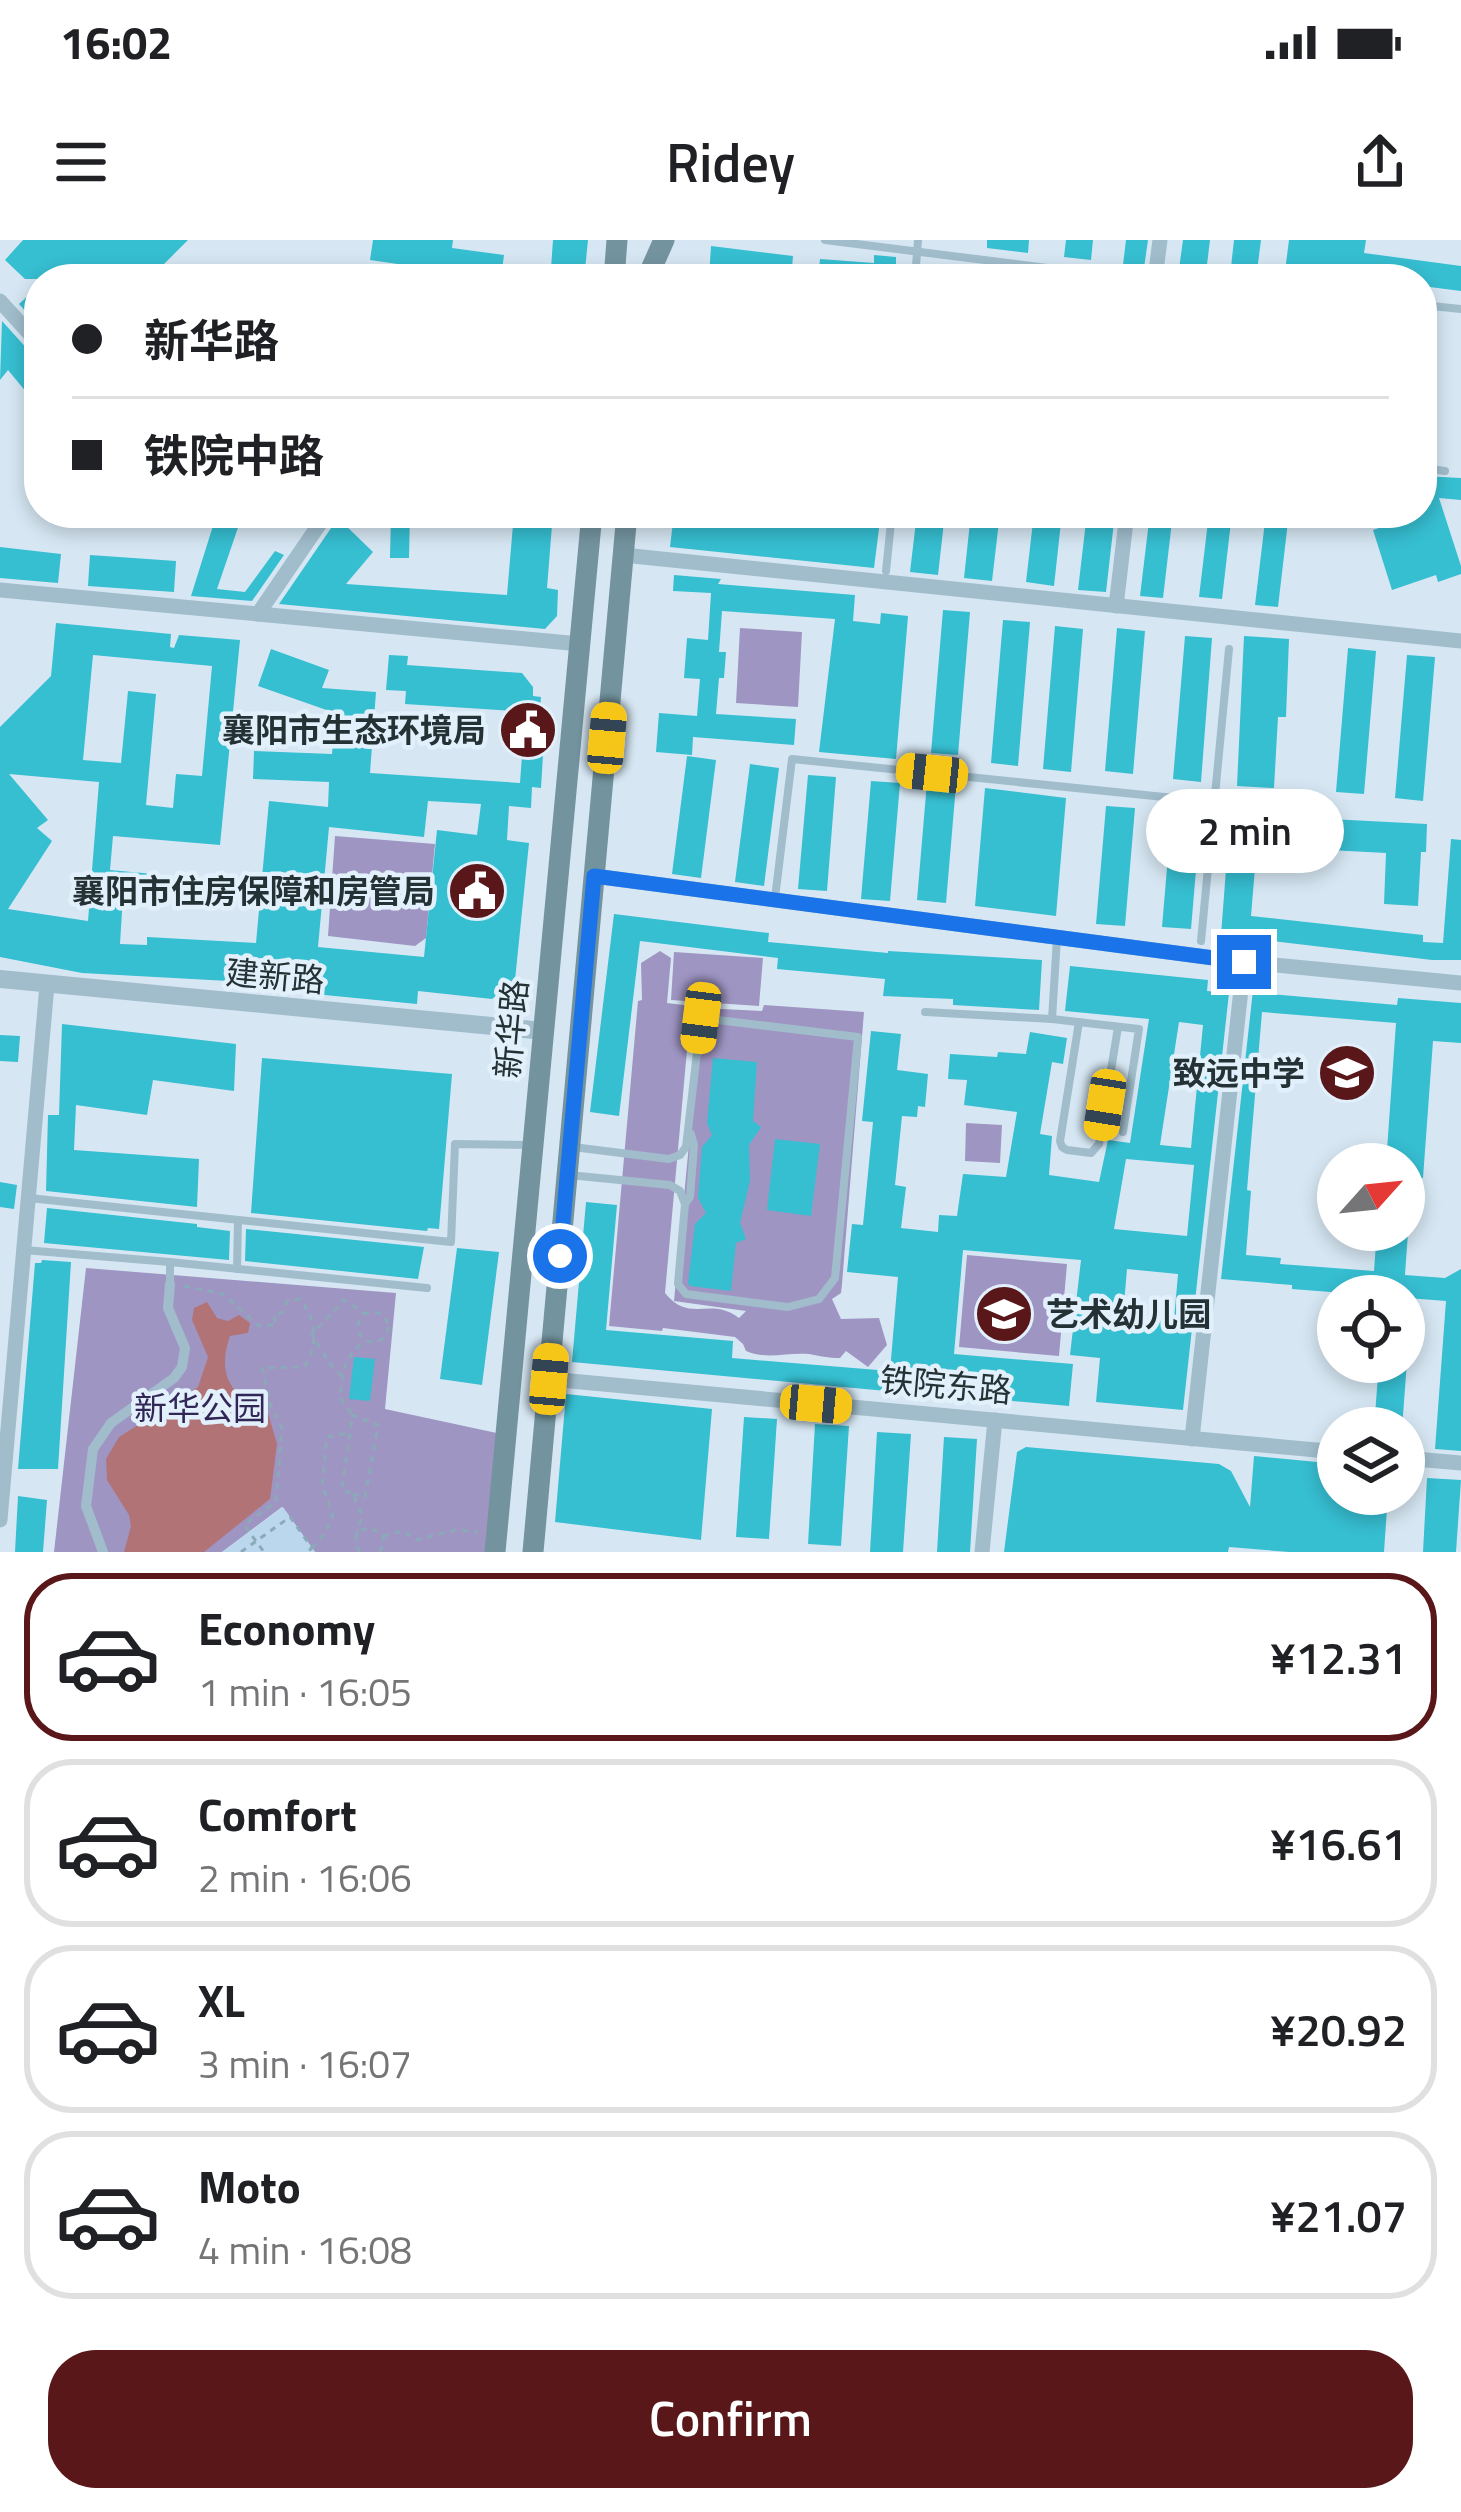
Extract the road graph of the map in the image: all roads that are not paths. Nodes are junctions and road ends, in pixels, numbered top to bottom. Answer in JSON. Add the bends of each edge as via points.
{"nodes":[{"id":1,"x":825,"y":240,"type":"edge"},
{"id":2,"x":918,"y":240,"type":"edge"},
{"id":3,"x":917,"y":252,"type":"junction"},
{"id":4,"x":916,"y":264,"type":"edge"},
{"id":5,"x":1014,"y":264,"type":"edge"},
{"id":6,"x":0,"y":301,"type":"edge"},
{"id":7,"x":24,"y":327,"type":"edge"},
{"id":8,"x":1437,"y":470,"type":"edge"},
{"id":9,"x":1445,"y":471,"type":"dead end"},
{"id":10,"x":317,"y":528,"type":"edge"},
{"id":11,"x":591,"y":528,"type":"edge"},
{"id":12,"x":626,"y":528,"type":"edge"},
{"id":13,"x":890,"y":528,"type":"edge"},
{"id":14,"x":1125,"y":528,"type":"edge"},
{"id":15,"x":623,"y":555,"type":"junction"},
{"id":16,"x":886,"y":571,"type":"dead end"},
{"id":17,"x":0,"y":590,"type":"edge"},
{"id":18,"x":1115,"y":606,"type":"junction"},
{"id":19,"x":258,"y":614,"type":"junction"},
{"id":20,"x":1461,"y":641,"type":"edge"},
{"id":21,"x":580,"y":644,"type":"junction"},
{"id":22,"x":1229,"y":650,"type":"dead end"},
{"id":23,"x":1213,"y":802,"type":"junction"},
{"id":24,"x":594,"y":876,"type":"junction"},
{"id":25,"x":775,"y":900,"type":"junction"},
{"id":26,"x":1057,"y":937,"type":"junction"},
{"id":27,"x":1201,"y":940,"type":"dead end"},
{"id":28,"x":1244,"y":962,"type":"junction"},
{"id":29,"x":1,"y":978,"type":"edge"},
{"id":30,"x":1461,"y":983,"type":"edge"},
{"id":31,"x":47,"y":985,"type":"junction"},
{"id":32,"x":925,"y":1012,"type":"dead end"},
{"id":33,"x":1052,"y":1018,"type":"junction"},
{"id":34,"x":1079,"y":1022,"type":"junction"},
{"id":35,"x":1118,"y":1027,"type":"junction"},
{"id":36,"x":544,"y":1031,"type":"junction"},
{"id":37,"x":688,"y":1127,"type":"junction"},
{"id":38,"x":1123,"y":1132,"type":"dead end"},
{"id":39,"x":533,"y":1145,"type":"junction"},
{"id":40,"x":570,"y":1147,"type":"junction"},
{"id":41,"x":567,"y":1174,"type":"junction"},
{"id":42,"x":28,"y":1198,"type":"junction"},
{"id":43,"x":685,"y":1204,"type":"junction"},
{"id":44,"x":238,"y":1220,"type":"junction"},
{"id":45,"x":24,"y":1250,"type":"junction"},
{"id":46,"x":170,"y":1262,"type":"junction"},
{"id":47,"x":237,"y":1269,"type":"junction"},
{"id":48,"x":170,"y":1284,"type":"joint"},
{"id":49,"x":427,"y":1288,"type":"dead end"},
{"id":50,"x":549,"y":1379,"type":"junction"},
{"id":51,"x":994,"y":1420,"type":"junction"},
{"id":52,"x":1192,"y":1438,"type":"junction"},
{"id":53,"x":1317,"y":1450,"type":"edge"},
{"id":54,"x":1425,"y":1460,"type":"edge"},
{"id":55,"x":1461,"y":1463,"type":"edge"},
{"id":56,"x":0,"y":1520,"type":"edge"},
{"id":57,"x":496,"y":1543,"type":"edge"},
{"id":58,"x":103,"y":1552,"type":"edge"},
{"id":59,"x":533,"y":1552,"type":"edge"},
{"id":60,"x":982,"y":1552,"type":"edge"}],
"edges":[{"from":1,"to":3,"type":"lane"},
{"from":2,"to":3,"type":"lane"},
{"from":3,"to":4,"type":"lane"},
{"from":3,"to":5,"type":"lane"},
{"from":6,"to":7,"type":"street"},
{"from":8,"to":9,"type":"lane"},
{"from":10,"to":19,"type":"street"},
{"from":11,"to":21,"type":"main road","name":"新华路"},
{"from":12,"to":15,"type":"main road","name":"新华路"},
{"from":13,"to":16,"type":"lane"},
{"from":14,"to":18,"type":"street"},
{"from":15,"to":18,"type":"street"},
{"from":15,"to":24,"type":"main road","name":"新华路"},
{"from":17,"to":19,"type":"street"},
{"from":18,"to":20,"type":"street"},
{"from":19,"to":21,"type":"street"},
{"from":21,"to":36,"type":"main road","name":"新华路"},
{"from":22,"to":23,"type":"lane"},
{"from":23,"to":25,"type":"lane","via":[[792,759]]},
{"from":23,"to":27,"type":"lane"},
{"from":24,"to":25,"type":"street"},
{"from":24,"to":40,"type":"main road","name":"新华路"},
{"from":25,"to":26,"type":"street"},
{"from":26,"to":28,"type":"street"},
{"from":26,"to":33,"type":"lane"},
{"from":28,"to":30,"type":"street"},
{"from":28,"to":52,"type":"street"},
{"from":29,"to":31,"type":"street","name":"建新路"},
{"from":31,"to":36,"type":"street","name":"建新路"},
{"from":31,"to":42,"type":"street"},
{"from":32,"to":33,"type":"lane"},
{"from":33,"to":34,"type":"lane"},
{"from":34,"to":35,"type":"lane"},
{"from":34,"to":35,"type":"lane","via":[[1060,1141],[1066,1150],[1091,1153],[1099,1144]]},
{"from":35,"to":38,"type":"lane","via":[[1139,1029]]},
{"from":36,"to":39,"type":"main road","name":"新华路"},
{"from":37,"to":40,"type":"lane","via":[[686,1147],[669,1159]]},
{"from":37,"to":43,"type":"lane","via":[[694,1145]]},
{"from":37,"to":43,"type":"lane","via":[[701,1018],[857,1037],[835,1278],[819,1298],[788,1307],[686,1294],[679,1284]]},
{"from":39,"to":44,"type":"lane","via":[[455,1144],[451,1242]]},
{"from":39,"to":57,"type":"main road","name":"新华路"},
{"from":40,"to":41,"type":"main road","name":"新华路"},
{"from":41,"to":43,"type":"lane","via":[[670,1185]]},
{"from":41,"to":50,"type":"main road","name":"新华路"},
{"from":42,"to":44,"type":"lane"},
{"from":42,"to":45,"type":"street"},
{"from":44,"to":47,"type":"lane"},
{"from":45,"to":46,"type":"lane"},
{"from":45,"to":56,"type":"street"},
{"from":46,"to":47,"type":"lane"},
{"from":46,"to":48,"type":"lane"},
{"from":47,"to":49,"type":"lane"},
{"from":48,"to":58,"type":"street","via":[[182,1366],[111,1423],[93,1448],[86,1506]]},
{"from":50,"to":51,"type":"street","name":"铁院东路"},
{"from":50,"to":59,"type":"main road","name":"新华路"},
{"from":51,"to":52,"type":"street","name":"铁院东路"},
{"from":51,"to":60,"type":"street"},
{"from":52,"to":53,"type":"street","name":"铁院东路"},
{"from":54,"to":55,"type":"street"}]}
